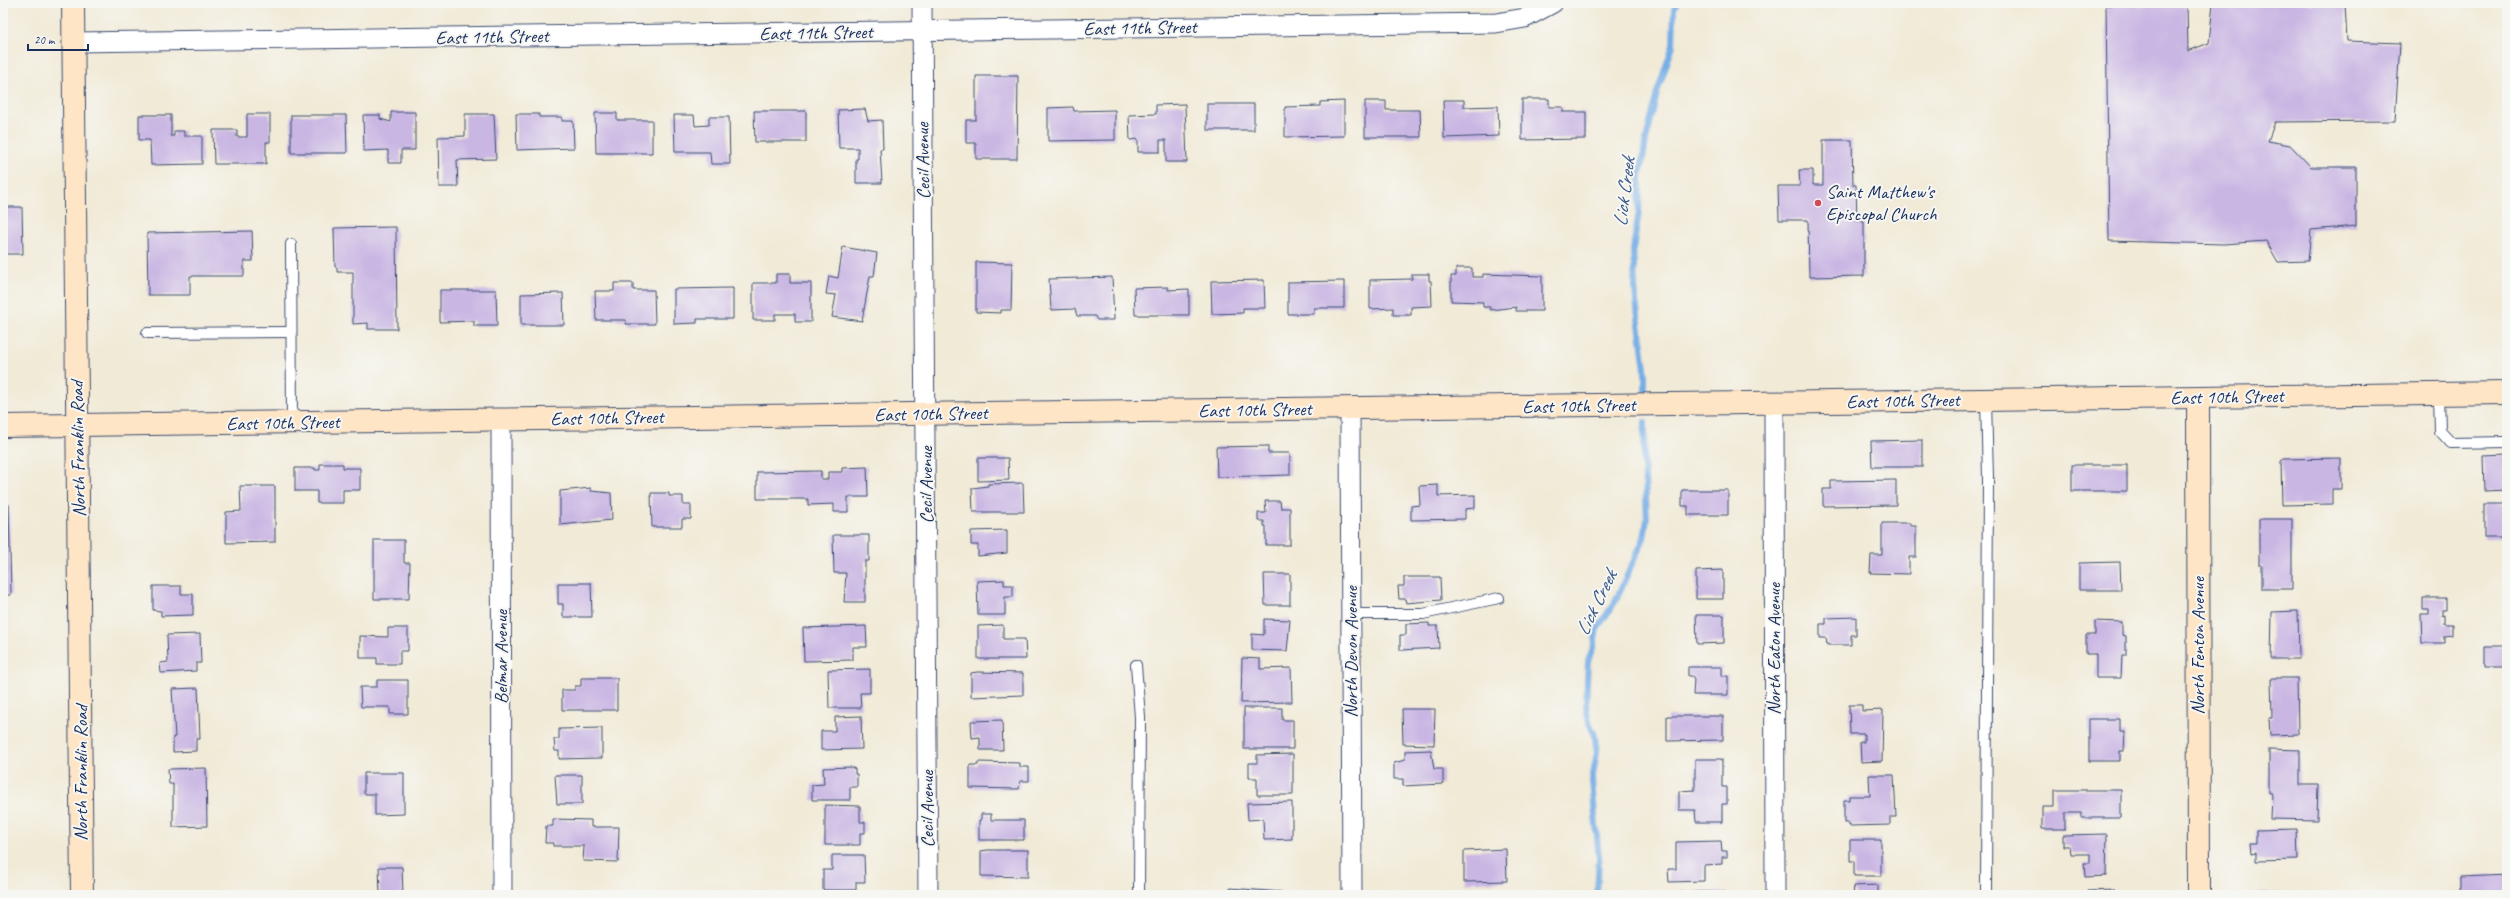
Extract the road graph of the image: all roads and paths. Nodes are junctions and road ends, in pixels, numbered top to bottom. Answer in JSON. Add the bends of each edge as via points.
{"nodes":[{"id":1,"x":74,"y":3,"type":"edge"},
{"id":2,"x":922,"y":3,"type":"edge"},
{"id":3,"x":1553,"y":3,"type":"edge"},
{"id":4,"x":922,"y":32,"type":"junction"},
{"id":5,"x":74,"y":42,"type":"junction"},
{"id":6,"x":291,"y":244,"type":"dead end"},
{"id":7,"x":291,"y":332,"type":"junction"},
{"id":8,"x":147,"y":333,"type":"dead end"},
{"id":9,"x":2507,"y":393,"type":"edge"},
{"id":10,"x":2438,"y":394,"type":"junction"},
{"id":11,"x":2198,"y":398,"type":"junction"},
{"id":12,"x":1986,"y":400,"type":"junction"},
{"id":13,"x":1774,"y":403,"type":"junction"},
{"id":14,"x":1350,"y":409,"type":"junction"},
{"id":15,"x":926,"y":414,"type":"junction"},
{"id":16,"x":501,"y":419,"type":"junction"},
{"id":17,"x":292,"y":423,"type":"junction"},
{"id":18,"x":78,"y":425,"type":"junction"},
{"id":19,"x":3,"y":426,"type":"edge"},
{"id":20,"x":2507,"y":442,"type":"edge"},
{"id":21,"x":1499,"y":598,"type":"dead end"},
{"id":22,"x":1350,"y":614,"type":"junction"},
{"id":23,"x":1136,"y":665,"type":"dead end"},
{"id":24,"x":82,"y":895,"type":"edge"},
{"id":25,"x":502,"y":895,"type":"edge"},
{"id":26,"x":928,"y":895,"type":"edge"},
{"id":27,"x":1139,"y":895,"type":"edge"},
{"id":28,"x":1352,"y":895,"type":"edge"},
{"id":29,"x":1775,"y":895,"type":"edge"},
{"id":30,"x":1986,"y":895,"type":"edge"},
{"id":31,"x":2199,"y":895,"type":"edge"}],
"edges":[{"from":1,"to":5,"type":"main road","name":"North Franklin Road"},
{"from":2,"to":4,"type":"street","name":"Cecil Avenue"},
{"from":3,"to":4,"type":"street","name":"East 11th Street","via":[[1524,18],[1496,23]]},
{"from":4,"to":5,"type":"street","name":"East 11th Street"},
{"from":4,"to":15,"type":"street","name":"Cecil Avenue"},
{"from":5,"to":18,"type":"main road","name":"North Franklin Road"},
{"from":6,"to":7,"type":"lane"},
{"from":7,"to":8,"type":"lane"},
{"from":7,"to":17,"type":"lane"},
{"from":9,"to":10,"type":"main road","name":"East 10th Street"},
{"from":10,"to":11,"type":"main road","name":"East 10th Street"},
{"from":10,"to":20,"type":"lane","via":[[2440,432],[2451,443]]},
{"from":11,"to":12,"type":"main road","name":"East 10th Street"},
{"from":11,"to":31,"type":"main road","name":"North Fenton Avenue"},
{"from":12,"to":13,"type":"main road","name":"East 10th Street"},
{"from":12,"to":30,"type":"lane"},
{"from":13,"to":14,"type":"main road","name":"East 10th Street"},
{"from":13,"to":29,"type":"street","name":"North Eaton Avenue"},
{"from":14,"to":15,"type":"main road","name":"East 10th Street"},
{"from":14,"to":22,"type":"street","name":"North Devon Avenue"},
{"from":15,"to":16,"type":"main road","name":"East 10th Street"},
{"from":15,"to":26,"type":"street","name":"Cecil Avenue"},
{"from":16,"to":17,"type":"main road","name":"East 10th Street"},
{"from":16,"to":25,"type":"street","name":"Belmar Avenue"},
{"from":17,"to":18,"type":"main road","name":"East 10th Street"},
{"from":18,"to":19,"type":"main road","name":"East 10th Street"},
{"from":18,"to":24,"type":"main road","name":"North Franklin Road"},
{"from":21,"to":22,"type":"lane","via":[[1422,614]]},
{"from":22,"to":28,"type":"street","name":"North Devon Avenue"},
{"from":23,"to":27,"type":"lane","via":[[1140,717]]}]}
